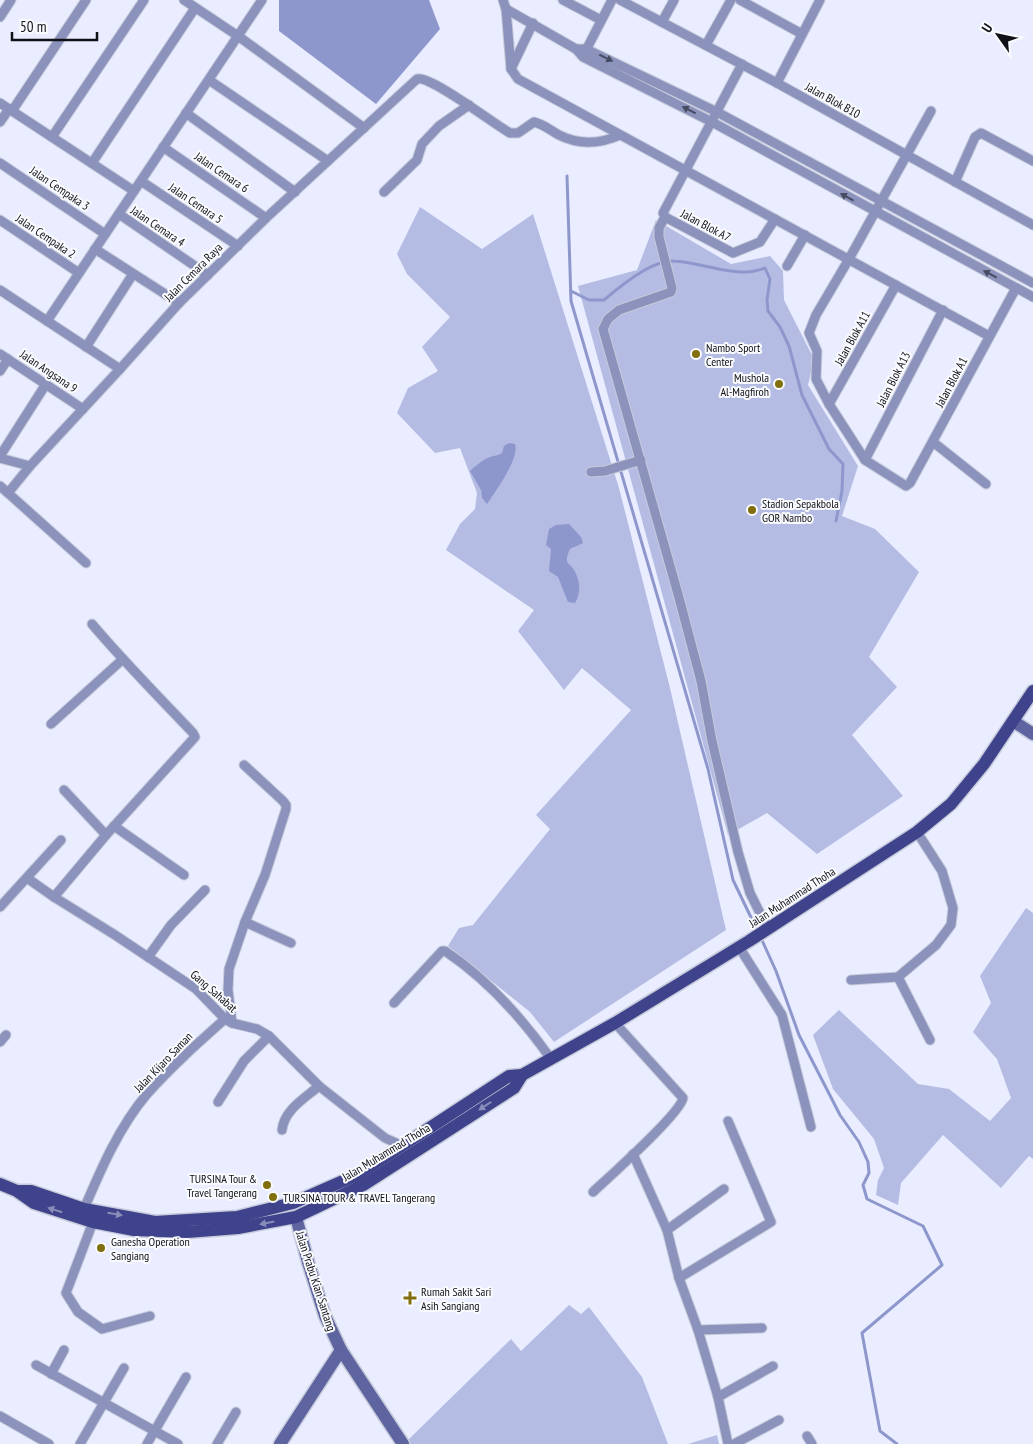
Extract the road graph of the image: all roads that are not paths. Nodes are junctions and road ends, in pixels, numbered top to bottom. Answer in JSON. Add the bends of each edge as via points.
{"nodes":[{"id":1,"x":11,"y":0,"type":"edge"},
{"id":2,"x":86,"y":0,"type":"edge"},
{"id":3,"x":144,"y":0,"type":"edge"},
{"id":4,"x":184,"y":0,"type":"edge"},
{"id":5,"x":262,"y":0,"type":"edge"},
{"id":6,"x":563,"y":0,"type":"edge"},
{"id":7,"x":612,"y":0,"type":"edge"},
{"id":8,"x":620,"y":0,"type":"edge"},
{"id":9,"x":674,"y":0,"type":"edge"},
{"id":10,"x":731,"y":0,"type":"edge"},
{"id":11,"x":740,"y":0,"type":"edge"},
{"id":12,"x":820,"y":0,"type":"edge"},
{"id":13,"x":504,"y":4,"type":"edge"},
{"id":14,"x":757,"y":4,"type":"edge"},
{"id":15,"x":195,"y":8,"type":"junction"},
{"id":16,"x":0,"y":17,"type":"edge"},
{"id":17,"x":601,"y":20,"type":"junction"},
{"id":18,"x":662,"y":22,"type":"junction"},
{"id":19,"x":533,"y":23,"type":"junction"},
{"id":20,"x":802,"y":34,"type":"junction"},
{"id":21,"x":238,"y":36,"type":"junction"},
{"id":22,"x":706,"y":45,"type":"junction"},
{"id":23,"x":585,"y":53,"type":"junction"},
{"id":24,"x":742,"y":64,"type":"junction"},
{"id":25,"x":511,"y":69,"type":"junction"},
{"id":26,"x":209,"y":80,"type":"junction"},
{"id":27,"x":777,"y":83,"type":"junction"},
{"id":28,"x":0,"y":103,"type":"edge"},
{"id":29,"x":468,"y":105,"type":"junction"},
{"id":30,"x":10,"y":110,"type":"junction"},
{"id":31,"x":931,"y":111,"type":"dead end"},
{"id":32,"x":717,"y":112,"type":"junction"},
{"id":33,"x":186,"y":113,"type":"junction"},
{"id":34,"x":0,"y":122,"type":"edge"},
{"id":35,"x":712,"y":122,"type":"junction"},
{"id":36,"x":364,"y":128,"type":"junction"},
{"id":37,"x":620,"y":135,"type":"junction"},
{"id":38,"x":52,"y":137,"type":"junction"},
{"id":39,"x":163,"y":148,"type":"junction"},
{"id":40,"x":906,"y":155,"type":"junction"},
{"id":41,"x":328,"y":161,"type":"junction"},
{"id":42,"x":1033,"y":161,"type":"edge"},
{"id":43,"x":0,"y":163,"type":"edge"},
{"id":44,"x":92,"y":163,"type":"junction"},
{"id":45,"x":686,"y":170,"type":"junction"},
{"id":46,"x":141,"y":181,"type":"junction"},
{"id":47,"x":955,"y":182,"type":"junction"},
{"id":48,"x":134,"y":191,"type":"junction"},
{"id":49,"x":295,"y":192,"type":"junction"},
{"id":50,"x":384,"y":192,"type":"dead end"},
{"id":51,"x":881,"y":202,"type":"junction"},
{"id":52,"x":875,"y":212,"type":"junction"},
{"id":53,"x":118,"y":214,"type":"junction"},
{"id":54,"x":664,"y":217,"type":"junction"},
{"id":55,"x":266,"y":218,"type":"junction"},
{"id":56,"x":775,"y":219,"type":"junction"},
{"id":57,"x":0,"y":220,"type":"edge"},
{"id":58,"x":1033,"y":225,"type":"edge"},
{"id":59,"x":105,"y":234,"type":"junction"},
{"id":60,"x":805,"y":235,"type":"junction"},
{"id":61,"x":238,"y":246,"type":"junction"},
{"id":62,"x":95,"y":249,"type":"junction"},
{"id":63,"x":849,"y":259,"type":"junction"},
{"id":64,"x":788,"y":266,"type":"dead end"},
{"id":65,"x":79,"y":273,"type":"junction"},
{"id":66,"x":133,"y":274,"type":"junction"},
{"id":67,"x":208,"y":275,"type":"junction"},
{"id":68,"x":1033,"y":283,"type":"edge"},
{"id":69,"x":896,"y":285,"type":"junction"},
{"id":70,"x":1016,"y":288,"type":"junction"},
{"id":71,"x":0,"y":290,"type":"edge"},
{"id":72,"x":1033,"y":297,"type":"edge"},
{"id":73,"x":178,"y":303,"type":"junction"},
{"id":74,"x":942,"y":310,"type":"junction"},
{"id":75,"x":47,"y":321,"type":"junction"},
{"id":76,"x":990,"y":336,"type":"junction"},
{"id":77,"x":86,"y":347,"type":"junction"},
{"id":78,"x":4,"y":357,"type":"edge"},
{"id":79,"x":120,"y":369,"type":"junction"},
{"id":80,"x":0,"y":371,"type":"edge"},
{"id":81,"x":46,"y":384,"type":"junction"},
{"id":82,"x":829,"y":404,"type":"junction"},
{"id":83,"x":83,"y":409,"type":"junction"},
{"id":84,"x":933,"y":442,"type":"junction"},
{"id":85,"x":0,"y":457,"type":"edge"},
{"id":86,"x":640,"y":460,"type":"junction"},
{"id":87,"x":865,"y":460,"type":"junction"},
{"id":88,"x":30,"y":466,"type":"junction"},
{"id":89,"x":592,"y":472,"type":"dead end"},
{"id":90,"x":986,"y":484,"type":"dead end"},
{"id":91,"x":0,"y":486,"type":"edge"},
{"id":92,"x":8,"y":493,"type":"junction"},
{"id":93,"x":86,"y":563,"type":"dead end"},
{"id":94,"x":92,"y":624,"type":"dead end"},
{"id":95,"x":122,"y":660,"type":"junction"},
{"id":96,"x":1033,"y":691,"type":"edge"},
{"id":97,"x":1013,"y":721,"type":"junction"},
{"id":98,"x":51,"y":724,"type":"dead end"},
{"id":99,"x":1033,"y":734,"type":"edge"},
{"id":100,"x":244,"y":765,"type":"dead end"},
{"id":101,"x":64,"y":790,"type":"dead end"},
{"id":102,"x":114,"y":826,"type":"junction"},
{"id":103,"x":917,"y":832,"type":"junction"},
{"id":104,"x":106,"y":835,"type":"junction"},
{"id":105,"x":61,"y":840,"type":"dead end"},
{"id":106,"x":184,"y":875,"type":"dead end"},
{"id":107,"x":27,"y":878,"type":"junction"},
{"id":108,"x":205,"y":890,"type":"dead end"},
{"id":109,"x":54,"y":897,"type":"junction"},
{"id":110,"x":0,"y":907,"type":"edge"},
{"id":111,"x":245,"y":922,"type":"junction"},
{"id":112,"x":765,"y":930,"type":"junction"},
{"id":113,"x":291,"y":943,"type":"dead end"},
{"id":114,"x":741,"y":946,"type":"junction"},
{"id":115,"x":148,"y":956,"type":"junction"},
{"id":116,"x":898,"y":977,"type":"junction"},
{"id":117,"x":851,"y":980,"type":"dead end"},
{"id":118,"x":394,"y":1003,"type":"dead end"},
{"id":119,"x":228,"y":1021,"type":"junction"},
{"id":120,"x":615,"y":1024,"type":"junction"},
{"id":121,"x":269,"y":1036,"type":"junction"},
{"id":122,"x":930,"y":1040,"type":"dead end"},
{"id":123,"x":551,"y":1059,"type":"junction"},
{"id":124,"x":522,"y":1075,"type":"junction"},
{"id":125,"x":319,"y":1086,"type":"junction"},
{"id":126,"x":218,"y":1102,"type":"dead end"},
{"id":127,"x":728,"y":1120,"type":"dead end"},
{"id":128,"x":812,"y":1127,"type":"dead end"},
{"id":129,"x":282,"y":1130,"type":"dead end"},
{"id":130,"x":403,"y":1146,"type":"junction"},
{"id":131,"x":633,"y":1154,"type":"junction"},
{"id":132,"x":362,"y":1179,"type":"junction"},
{"id":133,"x":0,"y":1184,"type":"edge"},
{"id":134,"x":724,"y":1190,"type":"dead end"},
{"id":135,"x":17,"y":1191,"type":"junction"},
{"id":136,"x":593,"y":1192,"type":"dead end"},
{"id":137,"x":84,"y":1209,"type":"junction"},
{"id":138,"x":296,"y":1217,"type":"junction"},
{"id":139,"x":93,"y":1222,"type":"junction"},
{"id":140,"x":237,"y":1222,"type":"junction"},
{"id":141,"x":667,"y":1230,"type":"junction"},
{"id":142,"x":679,"y":1278,"type":"junction"},
{"id":143,"x":150,"y":1316,"type":"dead end"},
{"id":144,"x":762,"y":1328,"type":"dead end"},
{"id":145,"x":698,"y":1330,"type":"junction"},
{"id":146,"x":64,"y":1350,"type":"dead end"},
{"id":147,"x":341,"y":1350,"type":"junction"},
{"id":148,"x":36,"y":1365,"type":"dead end"},
{"id":149,"x":773,"y":1366,"type":"dead end"},
{"id":150,"x":124,"y":1368,"type":"dead end"},
{"id":151,"x":52,"y":1374,"type":"junction"},
{"id":152,"x":186,"y":1377,"type":"dead end"},
{"id":153,"x":718,"y":1397,"type":"junction"},
{"id":154,"x":104,"y":1403,"type":"junction"},
{"id":155,"x":236,"y":1412,"type":"dead end"},
{"id":156,"x":0,"y":1416,"type":"edge"},
{"id":157,"x":779,"y":1420,"type":"dead end"},
{"id":158,"x":154,"y":1431,"type":"junction"},
{"id":159,"x":49,"y":1444,"type":"edge"},
{"id":160,"x":80,"y":1444,"type":"edge"},
{"id":161,"x":147,"y":1444,"type":"edge"},
{"id":162,"x":178,"y":1444,"type":"edge"},
{"id":163,"x":216,"y":1444,"type":"edge"},
{"id":164,"x":280,"y":1444,"type":"edge"},
{"id":165,"x":403,"y":1444,"type":"edge"},
{"id":166,"x":728,"y":1444,"type":"edge"},
{"id":167,"x":734,"y":1444,"type":"edge"}],
"edges":[{"from":1,"to":16,"type":"street"},
{"from":2,"to":30,"type":"street"},
{"from":3,"to":38,"type":"street"},
{"from":4,"to":15,"type":"street"},
{"from":5,"to":21,"type":"street"},
{"from":6,"to":17,"type":"street"},
{"from":7,"to":17,"type":"street"},
{"from":8,"to":18,"type":"street","name":"Jalan Blok B10"},
{"from":9,"to":18,"type":"street"},
{"from":10,"to":22,"type":"street"},
{"from":11,"to":14,"type":"street"},
{"from":12,"to":20,"type":"street"},
{"from":13,"to":19,"type":"street"},
{"from":13,"to":25,"type":"street"},
{"from":14,"to":20,"type":"street"},
{"from":15,"to":21,"type":"street"},
{"from":15,"to":44,"type":"street"},
{"from":17,"to":23,"type":"street"},
{"from":18,"to":22,"type":"street","name":"Jalan Blok B10"},
{"from":19,"to":23,"type":"street"},
{"from":19,"to":25,"type":"street"},
{"from":20,"to":27,"type":"street"},
{"from":21,"to":26,"type":"street"},
{"from":21,"to":36,"type":"street"},
{"from":22,"to":24,"type":"street","name":"Jalan Blok B10"},
{"from":23,"to":32,"type":"street","one_way":true},
{"from":35,"to":23,"type":"street","one_way":true},
{"from":24,"to":27,"type":"street","name":"Jalan Blok B10"},
{"from":24,"to":32,"type":"street","name":"Jalan Blok A7"},
{"from":25,"to":37,"type":"street","via":[[518,79]]},
{"from":26,"to":33,"type":"street"},
{"from":26,"to":41,"type":"street"},
{"from":27,"to":40,"type":"street","name":"Jalan Blok B10"},
{"from":28,"to":30,"type":"street"},
{"from":29,"to":36,"type":"street","name":"Jalan Cemara Raya","via":[[420,78]]},
{"from":29,"to":37,"type":"street","via":[[510,133],[518,133],[534,122],[577,142],[592,143]]},
{"from":29,"to":50,"type":"street","via":[[439,126],[422,144],[417,160]]},
{"from":30,"to":34,"type":"street"},
{"from":30,"to":38,"type":"street"},
{"from":31,"to":40,"type":"street"},
{"from":32,"to":35,"type":"street","name":"Jalan Blok A7"},
{"from":32,"to":51,"type":"street"},
{"from":33,"to":39,"type":"street"},
{"from":33,"to":49,"type":"street"},
{"from":35,"to":45,"type":"street","name":"Jalan Blok A7"},
{"from":52,"to":35,"type":"street","one_way":true},
{"from":36,"to":41,"type":"street","name":"Jalan Cemara Raya"},
{"from":37,"to":45,"type":"street"},
{"from":38,"to":44,"type":"street"},
{"from":39,"to":46,"type":"street"},
{"from":39,"to":55,"type":"street","name":"Jalan Cemara 6"},
{"from":40,"to":47,"type":"street","name":"Jalan Blok B10"},
{"from":40,"to":51,"type":"street"},
{"from":41,"to":49,"type":"street","name":"Jalan Cemara Raya"},
{"from":42,"to":47,"type":"street","via":[[982,133],[975,137]]},
{"from":43,"to":59,"type":"street","name":"Jalan Cempaka 3"},
{"from":44,"to":48,"type":"street"},
{"from":45,"to":54,"type":"street","name":"Jalan Blok A7","via":[[663,213]]},
{"from":45,"to":56,"type":"street"},
{"from":46,"to":48,"type":"street"},
{"from":46,"to":61,"type":"street","name":"Jalan Cemara 5"},
{"from":47,"to":58,"type":"street","name":"Jalan Blok B10"},
{"from":48,"to":53,"type":"street"},
{"from":49,"to":55,"type":"street","name":"Jalan Cemara Raya"},
{"from":51,"to":52,"type":"street"},
{"from":51,"to":68,"type":"street"},
{"from":52,"to":63,"type":"street"},
{"from":70,"to":52,"type":"street","one_way":true},
{"from":53,"to":59,"type":"street"},
{"from":53,"to":67,"type":"street","name":"Jalan Cemara 4"},
{"from":54,"to":56,"type":"street","name":"Jalan Blok A7","via":[[733,253],[759,243]]},
{"from":54,"to":86,"type":"street","via":[[659,237],[671,292],[619,310],[608,318],[603,329]]},
{"from":55,"to":61,"type":"street","name":"Jalan Cemara Raya"},
{"from":56,"to":60,"type":"street"},
{"from":57,"to":65,"type":"street","name":"Jalan Cempaka 2"},
{"from":59,"to":62,"type":"street"},
{"from":60,"to":63,"type":"street"},
{"from":60,"to":64,"type":"street"},
{"from":61,"to":67,"type":"street","name":"Jalan Cemara Raya"},
{"from":62,"to":65,"type":"street"},
{"from":62,"to":66,"type":"street"},
{"from":63,"to":69,"type":"street"},
{"from":63,"to":82,"type":"street","via":[[809,333],[817,351],[816,379]]},
{"from":65,"to":75,"type":"street"},
{"from":66,"to":73,"type":"street"},
{"from":66,"to":77,"type":"street"},
{"from":67,"to":73,"type":"street","name":"Jalan Cemara Raya"},
{"from":69,"to":74,"type":"street"},
{"from":69,"to":82,"type":"street","name":"Jalan Blok A11"},
{"from":70,"to":72,"type":"street"},
{"from":70,"to":76,"type":"street","name":"Jalan Blok A1"},
{"from":71,"to":75,"type":"street"},
{"from":73,"to":79,"type":"street","name":"Jalan Cemara Raya"},
{"from":74,"to":76,"type":"street"},
{"from":74,"to":87,"type":"street","name":"Jalan Blok A13"},
{"from":75,"to":77,"type":"street"},
{"from":76,"to":84,"type":"street","name":"Jalan Blok A1"},
{"from":77,"to":79,"type":"street"},
{"from":78,"to":80,"type":"street"},
{"from":78,"to":81,"type":"street","name":"Jalan Angsana 9"},
{"from":79,"to":83,"type":"street","name":"Jalan Cemara Raya"},
{"from":81,"to":83,"type":"street","name":"Jalan Angsana 9"},
{"from":81,"to":85,"type":"street"},
{"from":82,"to":87,"type":"street"},
{"from":83,"to":88,"type":"street","name":"Jalan Cemara Raya"},
{"from":84,"to":87,"type":"street","name":"Jalan Blok A1","via":[[906,486]]},
{"from":84,"to":90,"type":"street"},
{"from":85,"to":88,"type":"street"},
{"from":86,"to":89,"type":"street"},
{"from":86,"to":112,"type":"street","via":[[700,681],[738,852]]},
{"from":88,"to":92,"type":"street","name":"Jalan Cemara Raya"},
{"from":91,"to":92,"type":"street"},
{"from":92,"to":93,"type":"street"},
{"from":94,"to":95,"type":"street"},
{"from":95,"to":98,"type":"street"},
{"from":95,"to":102,"type":"street","via":[[195,737]]},
{"from":96,"to":97,"type":"main road","name":"Jalan Muhammad Thoha"},
{"from":97,"to":99,"type":"main road"},
{"from":97,"to":103,"type":"main road","name":"Jalan Muhammad Thoha","via":[[951,804]]},
{"from":100,"to":111,"type":"street","via":[[286,805],[265,875]]},
{"from":101,"to":104,"type":"street"},
{"from":102,"to":104,"type":"street"},
{"from":102,"to":106,"type":"street"},
{"from":103,"to":112,"type":"main road","name":"Jalan Muhammad Thoha"},
{"from":103,"to":116,"type":"street","via":[[942,871],[953,908],[951,925],[936,945]]},
{"from":104,"to":109,"type":"street"},
{"from":105,"to":107,"type":"street"},
{"from":107,"to":109,"type":"street","name":"Gang Sahabat"},
{"from":107,"to":110,"type":"street"},
{"from":108,"to":115,"type":"street","via":[[171,925]]},
{"from":109,"to":115,"type":"street","name":"Gang Sahabat"},
{"from":111,"to":113,"type":"street"},
{"from":111,"to":119,"type":"street","via":[[229,969]]},
{"from":112,"to":114,"type":"main road","name":"Jalan Muhammad Thoha"},
{"from":114,"to":120,"type":"main road","name":"Jalan Muhammad Thoha"},
{"from":114,"to":128,"type":"street","via":[[782,1015]]},
{"from":115,"to":119,"type":"street","name":"Gang Sahabat","via":[[196,989]]},
{"from":116,"to":117,"type":"street"},
{"from":116,"to":122,"type":"street"},
{"from":118,"to":123,"type":"street","via":[[445,951],[494,991]]},
{"from":119,"to":121,"type":"street","name":"Gang Sahabat"},
{"from":119,"to":137,"type":"street","name":"Jalan Kijaro Saman","via":[[182,1056],[146,1095],[115,1142]]},
{"from":120,"to":123,"type":"main road","name":"Jalan Muhammad Thoha"},
{"from":120,"to":131,"type":"street","via":[[683,1098],[676,1110]]},
{"from":121,"to":125,"type":"street","name":"Gang Sahabat"},
{"from":121,"to":126,"type":"street","via":[[244,1061]]},
{"from":123,"to":124,"type":"main road","name":"Jalan Muhammad Thoha"},
{"from":124,"to":130,"type":"main road","name":"Jalan Muhammad Thoha","via":[[509,1076]]},
{"from":124,"to":132,"type":"main road","name":"Jalan Muhammad Thoha","one_way":true,"via":[[514,1088]]},
{"from":125,"to":129,"type":"street","via":[[288,1112]]},
{"from":125,"to":130,"type":"street","name":"Gang Sahabat","via":[[385,1138]]},
{"from":127,"to":142,"type":"street","via":[[771,1222]]},
{"from":130,"to":132,"type":"main road","name":"Jalan Muhammad Thoha"},
{"from":131,"to":136,"type":"street"},
{"from":131,"to":141,"type":"street"},
{"from":132,"to":138,"type":"main road","name":"Jalan Muhammad Thoha"},
{"from":132,"to":140,"type":"main road","name":"Jalan Muhammad Thoha"},
{"from":133,"to":135,"type":"main road","name":"Jalan Muhammad Thoha"},
{"from":134,"to":141,"type":"street"},
{"from":135,"to":137,"type":"main road","name":"Jalan Muhammad Thoha","via":[[31,1191]]},
{"from":139,"to":135,"type":"main road","name":"Jalan Muhammad Thoha","one_way":true,"via":[[34,1203]]},
{"from":137,"to":140,"type":"main road","name":"Jalan Muhammad Thoha","one_way":true,"via":[[155,1222]]},
{"from":138,"to":140,"type":"main road","name":"Jalan Muhammad Thoha","one_way":true},
{"from":138,"to":147,"type":"main road","name":"Jalan Prabu Kian Santang","via":[[322,1307]]},
{"from":139,"to":140,"type":"main road","name":"Jalan Muhammad Thoha","via":[[134,1230],[187,1232]]},
{"from":139,"to":143,"type":"street","via":[[66,1293],[78,1312],[102,1329]]},
{"from":141,"to":142,"type":"street"},
{"from":142,"to":145,"type":"street"},
{"from":144,"to":145,"type":"street"},
{"from":145,"to":153,"type":"street"},
{"from":146,"to":151,"type":"street"},
{"from":147,"to":164,"type":"main road"},
{"from":147,"to":165,"type":"main road","name":"Jalan Prabu Kian Santang"},
{"from":148,"to":151,"type":"street"},
{"from":149,"to":153,"type":"street"},
{"from":150,"to":154,"type":"street"},
{"from":151,"to":154,"type":"street"},
{"from":152,"to":158,"type":"street"},
{"from":153,"to":166,"type":"street"},
{"from":154,"to":158,"type":"street"},
{"from":154,"to":160,"type":"street"},
{"from":155,"to":163,"type":"street"},
{"from":156,"to":159,"type":"street"},
{"from":157,"to":167,"type":"street"},
{"from":158,"to":161,"type":"street"},
{"from":158,"to":162,"type":"street"}]}
